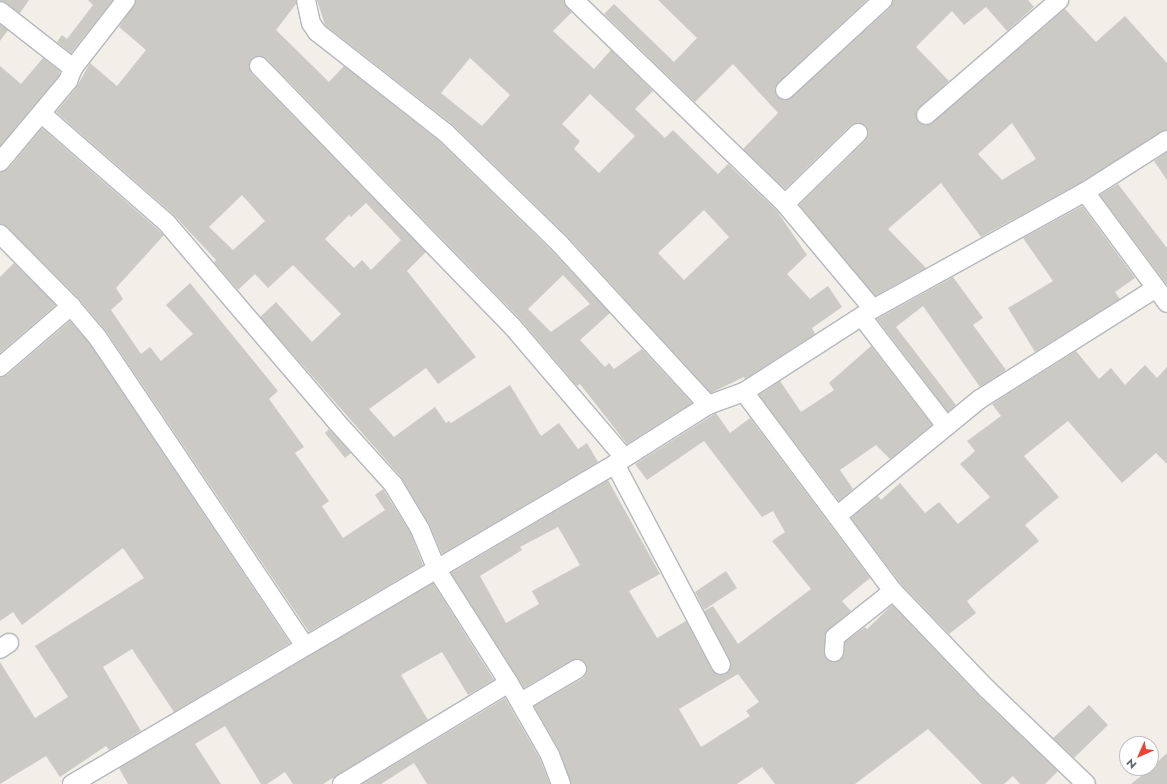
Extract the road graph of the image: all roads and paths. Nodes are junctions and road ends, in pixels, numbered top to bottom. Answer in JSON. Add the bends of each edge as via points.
{"nodes":[{"id":1,"x":126,"y":0,"type":"edge"},
{"id":2,"x":306,"y":0,"type":"edge"},
{"id":3,"x":574,"y":0,"type":"edge"},
{"id":4,"x":883,"y":0,"type":"edge"},
{"id":5,"x":1059,"y":0,"type":"edge"},
{"id":6,"x":0,"y":11,"type":"edge"},
{"id":7,"x":259,"y":66,"type":"dead end"},
{"id":8,"x":74,"y":68,"type":"junction"},
{"id":9,"x":785,"y":90,"type":"dead end"},
{"id":10,"x":42,"y":114,"type":"junction"},
{"id":11,"x":926,"y":115,"type":"dead end"},
{"id":12,"x":858,"y":132,"type":"dead end"},
{"id":13,"x":1167,"y":140,"type":"edge"},
{"id":14,"x":0,"y":162,"type":"edge"},
{"id":15,"x":1085,"y":192,"type":"junction"},
{"id":16,"x":785,"y":204,"type":"junction"},
{"id":17,"x":0,"y":234,"type":"edge"},
{"id":18,"x":1155,"y":289,"type":"junction"},
{"id":19,"x":1167,"y":303,"type":"edge"},
{"id":20,"x":71,"y":306,"type":"junction"},
{"id":21,"x":867,"y":313,"type":"junction"},
{"id":22,"x":0,"y":367,"type":"edge"},
{"id":23,"x":744,"y":392,"type":"junction"},
{"id":24,"x":708,"y":405,"type":"junction"},
{"id":25,"x":946,"y":426,"type":"junction"},
{"id":26,"x":620,"y":461,"type":"junction"},
{"id":27,"x":837,"y":516,"type":"junction"},
{"id":28,"x":437,"y":570,"type":"junction"},
{"id":29,"x":893,"y":591,"type":"junction"},
{"id":30,"x":305,"y":646,"type":"junction"},
{"id":31,"x":834,"y":652,"type":"dead end"},
{"id":32,"x":722,"y":665,"type":"dead end"},
{"id":33,"x":577,"y":669,"type":"dead end"},
{"id":34,"x":510,"y":683,"type":"junction"},
{"id":35,"x":520,"y":702,"type":"junction"},
{"id":36,"x":72,"y":784,"type":"edge"},
{"id":37,"x":342,"y":784,"type":"edge"},
{"id":38,"x":561,"y":784,"type":"edge"},
{"id":39,"x":1086,"y":784,"type":"edge"}],
"edges":[{"from":1,"to":8,"type":"street"},
{"from":2,"to":24,"type":"street","via":[[311,23],[317,32],[446,133],[560,244]]},
{"from":3,"to":16,"type":"street"},
{"from":4,"to":9,"type":"street"},
{"from":5,"to":11,"type":"street"},
{"from":6,"to":8,"type":"street"},
{"from":7,"to":26,"type":"street","via":[[512,326]]},
{"from":8,"to":10,"type":"street","via":[[68,81]]},
{"from":10,"to":14,"type":"street"},
{"from":10,"to":28,"type":"street","via":[[166,222],[334,419],[393,484],[420,529]]},
{"from":12,"to":16,"type":"street"},
{"from":13,"to":15,"type":"street"},
{"from":15,"to":18,"type":"street"},
{"from":15,"to":21,"type":"street"},
{"from":16,"to":21,"type":"street"},
{"from":17,"to":20,"type":"street"},
{"from":18,"to":19,"type":"street"},
{"from":18,"to":25,"type":"street","via":[[980,398]]},
{"from":20,"to":22,"type":"street"},
{"from":20,"to":30,"type":"street","via":[[98,338]]},
{"from":21,"to":23,"type":"street"},
{"from":21,"to":25,"type":"street"},
{"from":23,"to":24,"type":"street"},
{"from":23,"to":27,"type":"street"},
{"from":24,"to":26,"type":"street"},
{"from":25,"to":27,"type":"street"},
{"from":26,"to":28,"type":"street"},
{"from":26,"to":32,"type":"street"},
{"from":27,"to":29,"type":"street"},
{"from":28,"to":30,"type":"street"},
{"from":28,"to":34,"type":"street"},
{"from":29,"to":31,"type":"street","via":[[835,637]]},
{"from":29,"to":39,"type":"street","via":[[986,689]]},
{"from":30,"to":36,"type":"street"},
{"from":33,"to":35,"type":"street"},
{"from":34,"to":35,"type":"street"},
{"from":34,"to":37,"type":"street"},
{"from":35,"to":38,"type":"street","via":[[550,754]]}]}
